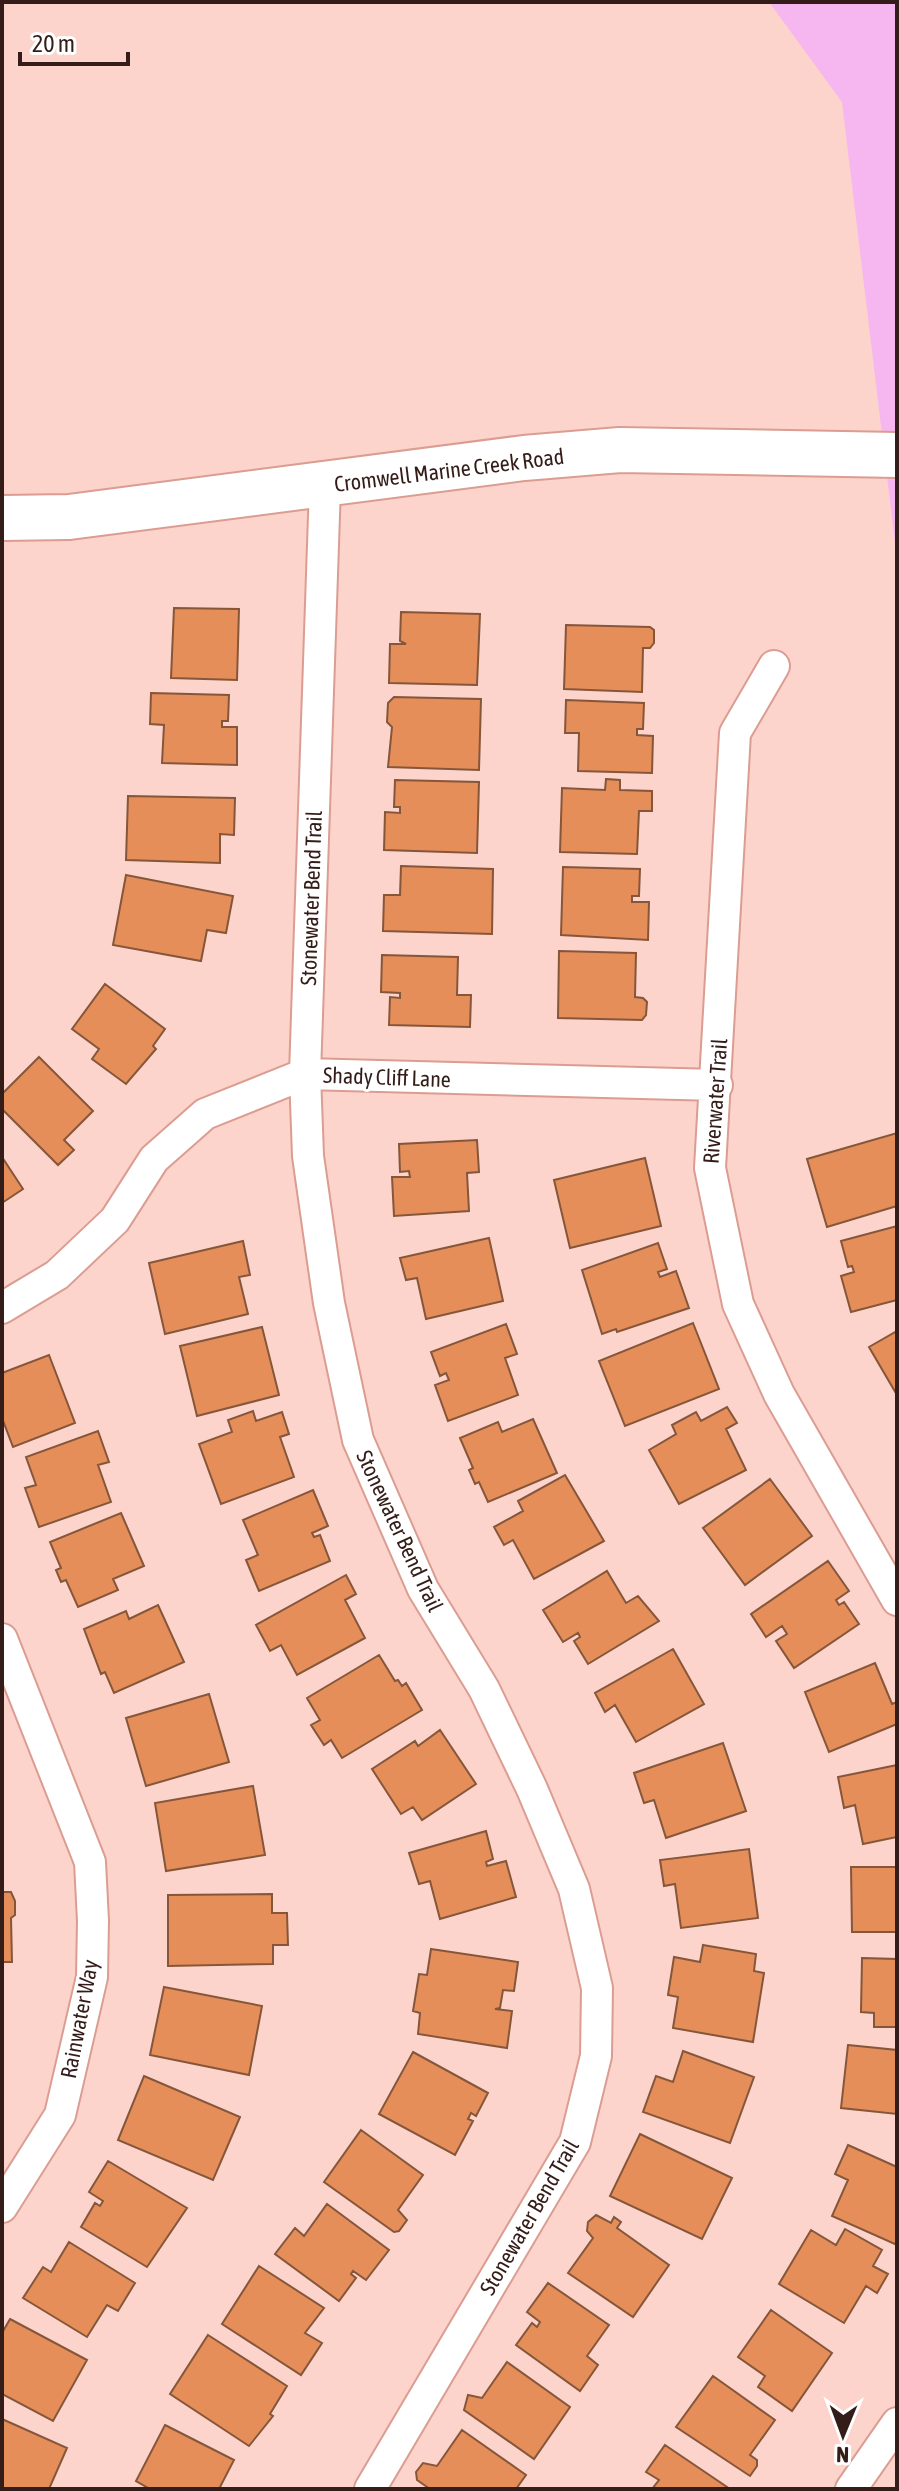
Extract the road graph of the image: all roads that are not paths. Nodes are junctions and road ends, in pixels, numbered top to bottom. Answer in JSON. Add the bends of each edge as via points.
{"nodes":[{"id":1,"x":897,"y":455,"type":"edge"},
{"id":2,"x":325,"y":486,"type":"junction"},
{"id":3,"x":2,"y":518,"type":"edge"},
{"id":4,"x":774,"y":666,"type":"dead end"},
{"id":5,"x":305,"y":1074,"type":"junction"},
{"id":6,"x":717,"y":1085,"type":"junction"},
{"id":7,"x":2,"y":1308,"type":"edge"},
{"id":8,"x":897,"y":1600,"type":"edge"},
{"id":9,"x":2,"y":1639,"type":"edge"},
{"id":10,"x":2,"y":2207,"type":"edge"},
{"id":11,"x":897,"y":2423,"type":"edge"},
{"id":12,"x":370,"y":2489,"type":"edge"},
{"id":13,"x":851,"y":2489,"type":"edge"}],
"edges":[{"from":1,"to":2,"type":"main road","name":"Cromwell Marine Creek Road","via":[[620,450]]},
{"from":2,"to":3,"type":"main road","name":"Cromwell Marine Creek Road","via":[[69,517]]},
{"from":2,"to":5,"type":"street","name":"Stonewater Bend Trail"},
{"from":4,"to":6,"type":"street","name":"Riverwater Trail","via":[[735,733]]},
{"from":5,"to":6,"type":"street","name":"Shady Cliff Lane"},
{"from":5,"to":7,"type":"street","name":"Shady Cliff Lane","via":[[205,1114],[154,1159],[115,1220],[57,1275]]},
{"from":5,"to":12,"type":"street","name":"Stonewater Bend Trail","via":[[310,1171],[329,1303],[358,1440],[423,1589],[484,1689],[532,1789],[574,1889],[597,1988],[596,2056],[575,2142]]},
{"from":6,"to":8,"type":"street","name":"Riverwater Trail","via":[[710,1168],[738,1304],[779,1394]]},
{"from":9,"to":10,"type":"street","name":"Rainwater Way","via":[[90,1862],[93,1921],[92,1977],[60,2115]]},
{"from":11,"to":13,"type":"street"}]}
